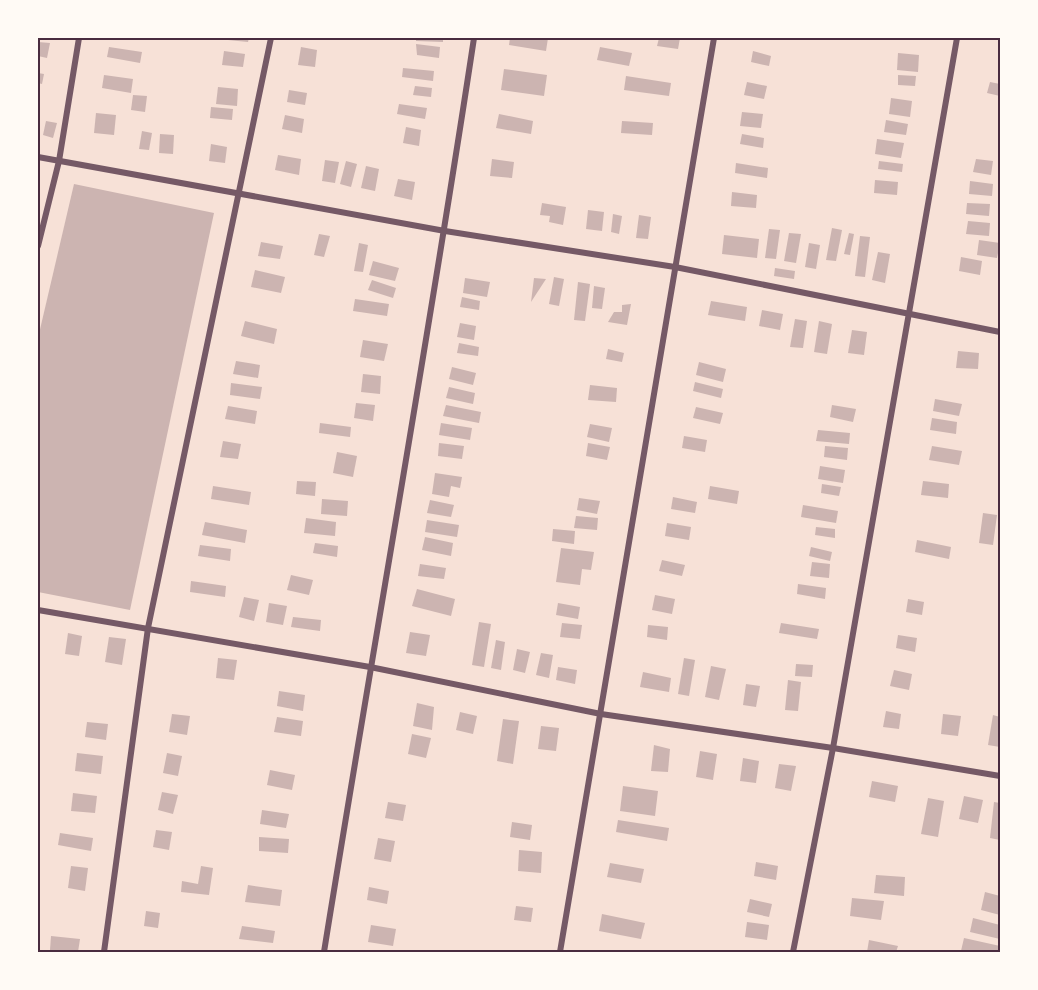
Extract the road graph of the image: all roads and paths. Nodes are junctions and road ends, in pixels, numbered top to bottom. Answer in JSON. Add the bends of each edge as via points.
{"nodes":[{"id":1,"x":79,"y":38,"type":"edge"},
{"id":2,"x":271,"y":38,"type":"edge"},
{"id":3,"x":474,"y":38,"type":"edge"},
{"id":4,"x":714,"y":38,"type":"edge"},
{"id":5,"x":957,"y":38,"type":"edge"},
{"id":6,"x":38,"y":157,"type":"edge"},
{"id":7,"x":59,"y":161,"type":"junction"},
{"id":8,"x":240,"y":193,"type":"junction"},
{"id":9,"x":445,"y":231,"type":"junction"},
{"id":10,"x":38,"y":246,"type":"edge"},
{"id":11,"x":675,"y":267,"type":"junction"},
{"id":12,"x":908,"y":315,"type":"junction"},
{"id":13,"x":1000,"y":332,"type":"edge"},
{"id":14,"x":38,"y":610,"type":"edge"},
{"id":15,"x":148,"y":628,"type":"junction"},
{"id":16,"x":370,"y":667,"type":"junction"},
{"id":17,"x":601,"y":714,"type":"junction"},
{"id":18,"x":833,"y":748,"type":"junction"},
{"id":19,"x":1000,"y":776,"type":"edge"},
{"id":20,"x":104,"y":952,"type":"edge"},
{"id":21,"x":324,"y":952,"type":"edge"},
{"id":22,"x":560,"y":952,"type":"edge"},
{"id":23,"x":792,"y":952,"type":"edge"}],
"edges":[{"from":1,"to":7,"type":"street"},
{"from":2,"to":8,"type":"street"},
{"from":3,"to":9,"type":"street"},
{"from":4,"to":11,"type":"street"},
{"from":5,"to":12,"type":"street"},
{"from":6,"to":7,"type":"street"},
{"from":7,"to":8,"type":"street"},
{"from":7,"to":10,"type":"street"},
{"from":8,"to":9,"type":"street"},
{"from":8,"to":15,"type":"street"},
{"from":9,"to":11,"type":"street"},
{"from":9,"to":16,"type":"street"},
{"from":11,"to":12,"type":"street"},
{"from":11,"to":17,"type":"street"},
{"from":12,"to":13,"type":"street"},
{"from":12,"to":18,"type":"street"},
{"from":14,"to":15,"type":"street"},
{"from":15,"to":16,"type":"street"},
{"from":15,"to":20,"type":"street"},
{"from":16,"to":17,"type":"street"},
{"from":16,"to":21,"type":"street"},
{"from":17,"to":18,"type":"street"},
{"from":17,"to":22,"type":"street"},
{"from":18,"to":19,"type":"street"},
{"from":18,"to":23,"type":"street"}]}
